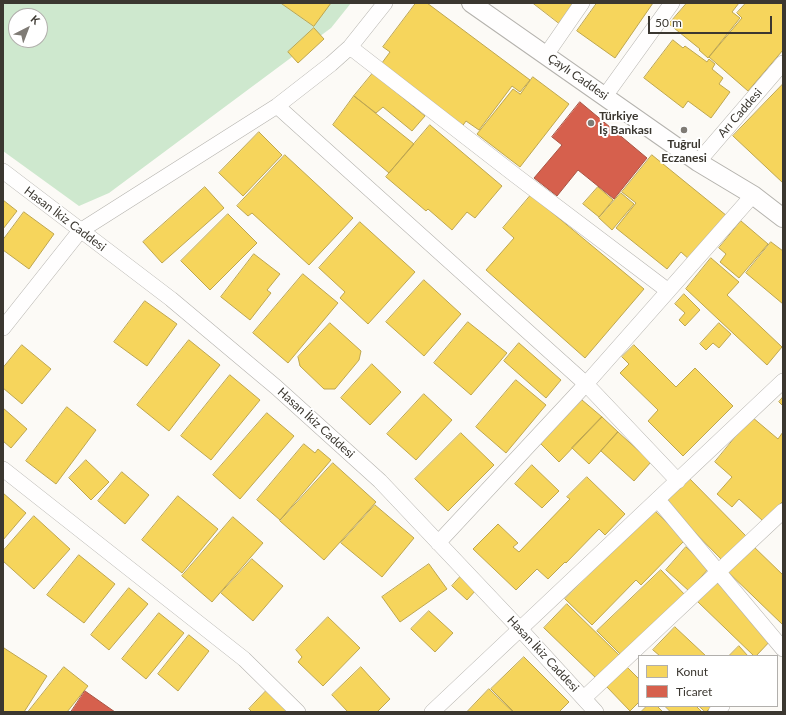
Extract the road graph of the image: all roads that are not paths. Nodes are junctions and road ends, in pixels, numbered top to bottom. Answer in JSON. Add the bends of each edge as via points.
{"nodes":[{"id":1,"x":385,"y":3,"type":"edge"},
{"id":2,"x":582,"y":3,"type":"edge"},
{"id":3,"x":672,"y":3,"type":"edge"},
{"id":4,"x":482,"y":6,"type":"edge"},
{"id":5,"x":350,"y":47,"type":"junction"},
{"id":6,"x":546,"y":54,"type":"junction"},
{"id":7,"x":783,"y":63,"type":"edge"},
{"id":8,"x":605,"y":96,"type":"junction"},
{"id":9,"x":276,"y":106,"type":"junction"},
{"id":10,"x":698,"y":162,"type":"junction"},
{"id":11,"x":3,"y":171,"type":"edge"},
{"id":12,"x":753,"y":195,"type":"junction"},
{"id":13,"x":783,"y":218,"type":"edge"},
{"id":14,"x":80,"y":231,"type":"junction"},
{"id":15,"x":667,"y":290,"type":"junction"},
{"id":16,"x":3,"y":328,"type":"edge"},
{"id":17,"x":783,"y":380,"type":"edge"},
{"id":18,"x":586,"y":384,"type":"junction"},
{"id":19,"x":3,"y":468,"type":"edge"},
{"id":20,"x":678,"y":481,"type":"junction"},
{"id":21,"x":658,"y":500,"type":"junction"},
{"id":22,"x":783,"y":511,"type":"edge"},
{"id":23,"x":438,"y":543,"type":"junction"},
{"id":24,"x":719,"y":572,"type":"junction"},
{"id":25,"x":520,"y":629,"type":"junction"},
{"id":26,"x":780,"y":650,"type":"edge"},
{"id":27,"x":584,"y":698,"type":"junction"},
{"id":28,"x":298,"y":712,"type":"edge"},
{"id":29,"x":432,"y":712,"type":"edge"},
{"id":30,"x":596,"y":712,"type":"edge"}],
"edges":[{"from":1,"to":5,"type":"street"},
{"from":2,"to":6,"type":"street"},
{"from":3,"to":8,"type":"street"},
{"from":4,"to":6,"type":"street","name":"Çaylı Caddesi"},
{"from":5,"to":9,"type":"street"},
{"from":5,"to":15,"type":"street"},
{"from":6,"to":8,"type":"street","name":"Çaylı Caddesi"},
{"from":7,"to":10,"type":"street","name":"Arı Caddesi"},
{"from":8,"to":10,"type":"street","name":"Çaylı Caddesi"},
{"from":9,"to":14,"type":"street"},
{"from":9,"to":18,"type":"street"},
{"from":10,"to":12,"type":"street","name":"Çaylı Caddesi"},
{"from":11,"to":14,"type":"street","name":"Hasan İkiz Caddesi"},
{"from":12,"to":13,"type":"street","name":"Çaylı Caddesi"},
{"from":12,"to":15,"type":"street"},
{"from":14,"to":16,"type":"street"},
{"from":14,"to":23,"type":"street","name":"Hasan İkiz Caddesi","via":[[170,299],[276,387],[380,482]]},
{"from":15,"to":18,"type":"street"},
{"from":17,"to":20,"type":"street"},
{"from":18,"to":20,"type":"street"},
{"from":18,"to":23,"type":"street"},
{"from":19,"to":28,"type":"street","via":[[244,659]]},
{"from":20,"to":21,"type":"street"},
{"from":21,"to":24,"type":"street"},
{"from":21,"to":25,"type":"street"},
{"from":22,"to":24,"type":"street"},
{"from":23,"to":25,"type":"street","name":"Hasan İkiz Caddesi"},
{"from":24,"to":26,"type":"street"},
{"from":24,"to":27,"type":"street"},
{"from":25,"to":27,"type":"street","name":"Hasan İkiz Caddesi"},
{"from":25,"to":29,"type":"street"},
{"from":27,"to":30,"type":"street","name":"Hasan İkiz Caddesi"}]}
